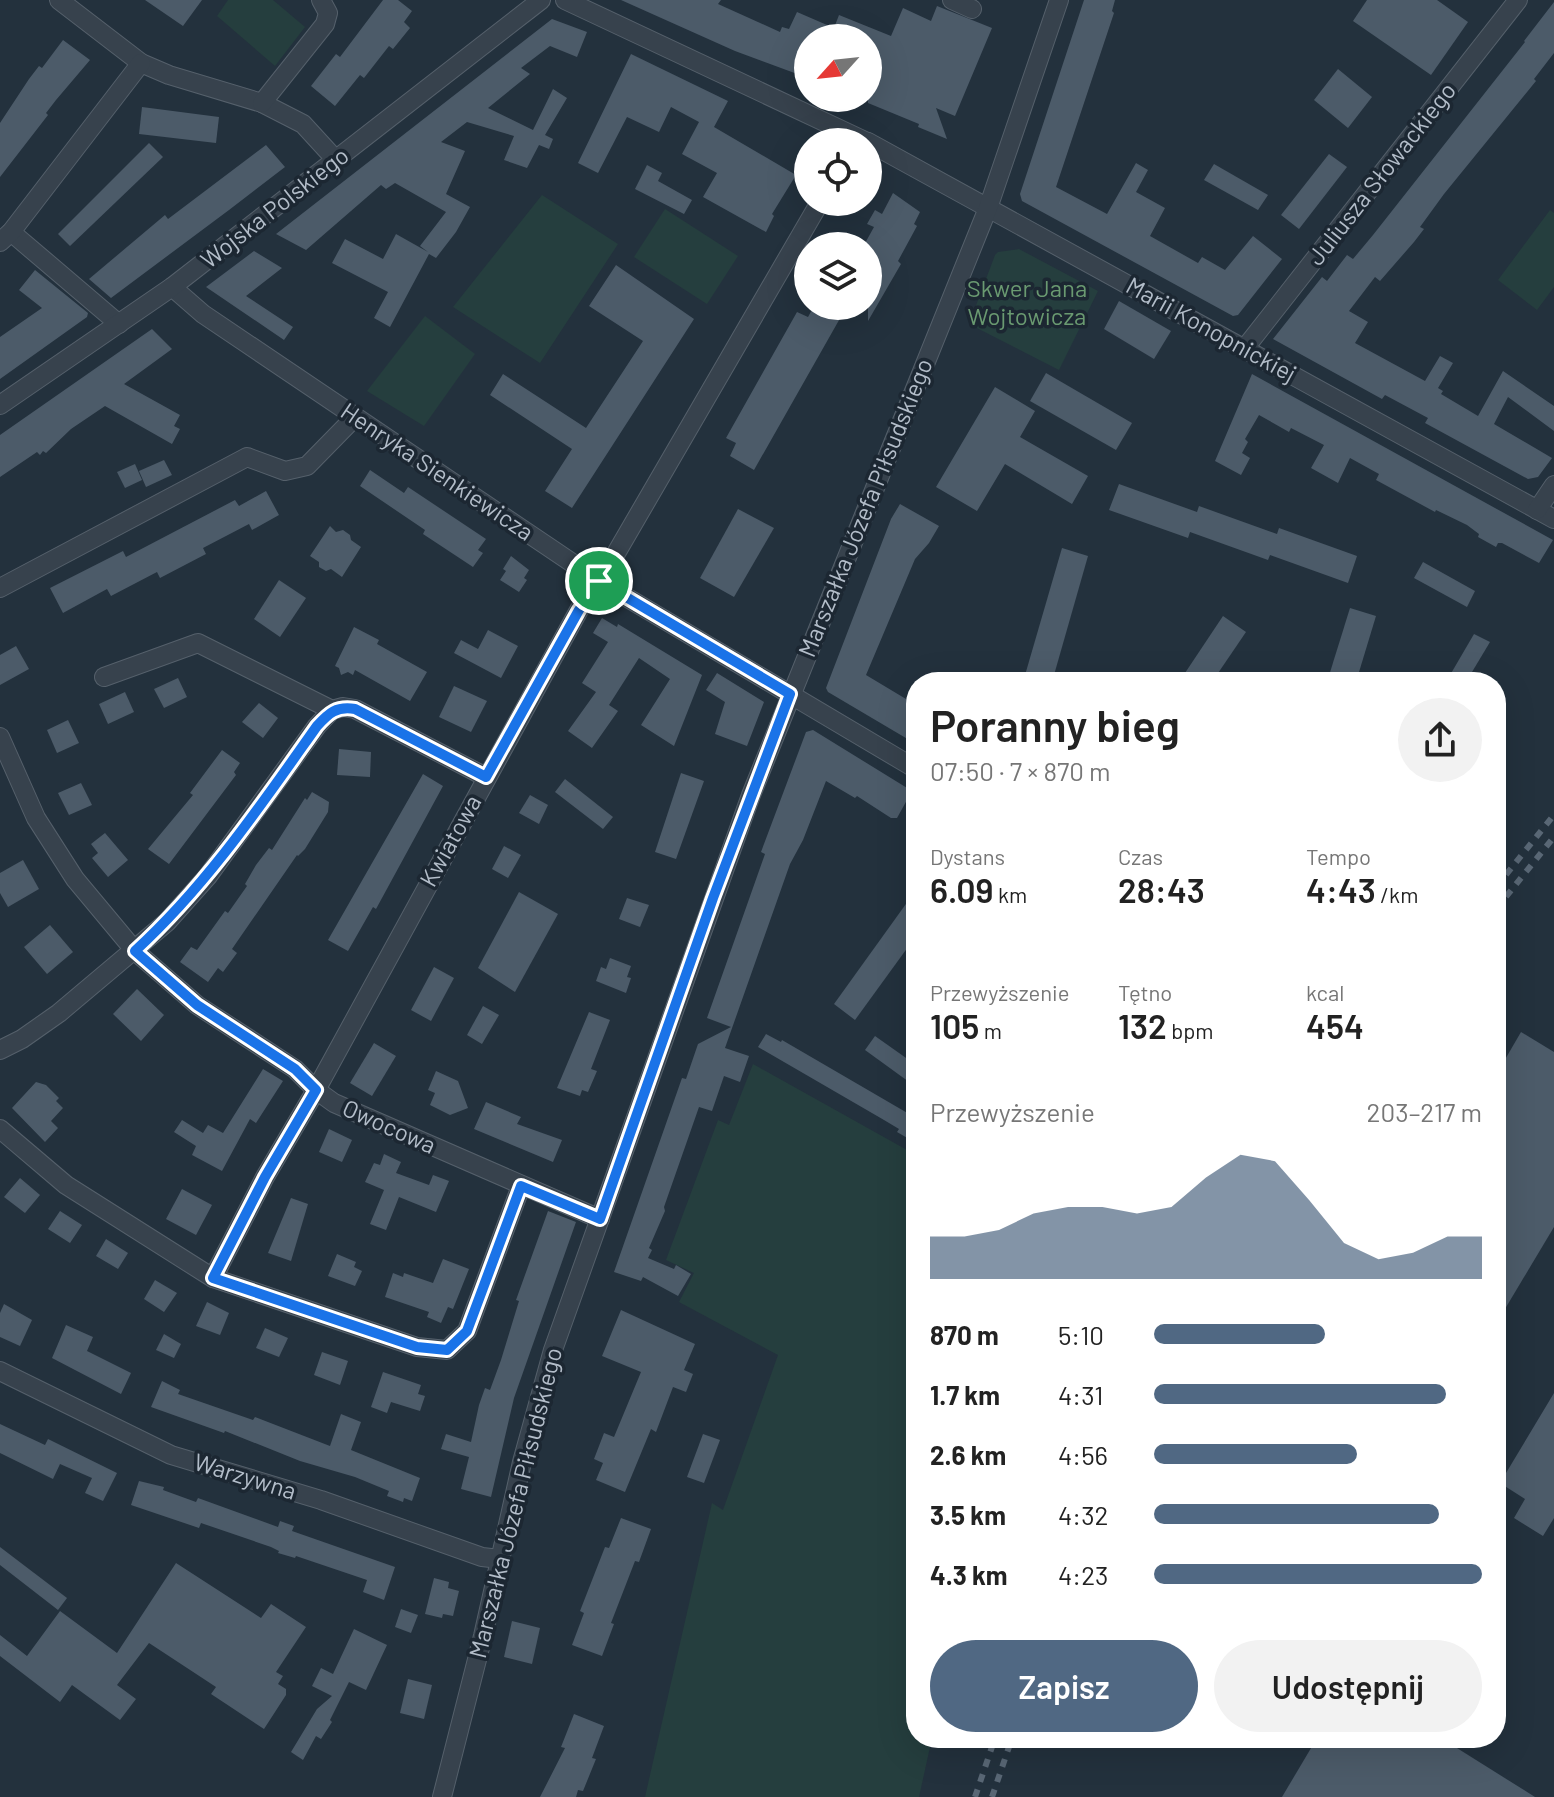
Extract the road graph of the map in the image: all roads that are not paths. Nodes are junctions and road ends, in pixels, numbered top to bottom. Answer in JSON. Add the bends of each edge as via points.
{"nodes":[{"id":1,"x":59,"y":0,"type":"edge"},
{"id":2,"x":321,"y":0,"type":"edge"},
{"id":3,"x":541,"y":0,"type":"edge"},
{"id":4,"x":565,"y":0,"type":"edge"},
{"id":5,"x":952,"y":0,"type":"edge"},
{"id":6,"x":1059,"y":0,"type":"edge"},
{"id":7,"x":1518,"y":0,"type":"edge"},
{"id":8,"x":972,"y":9,"type":"dead end"},
{"id":9,"x":141,"y":63,"type":"junction"},
{"id":10,"x":262,"y":103,"type":"junction"},
{"id":11,"x":835,"y":128,"type":"edge"},
{"id":12,"x":882,"y":152,"type":"edge"},
{"id":13,"x":336,"y":160,"type":"junction"},
{"id":14,"x":988,"y":208,"type":"junction"},
{"id":15,"x":812,"y":216,"type":"edge"},
{"id":16,"x":6,"y":237,"type":"edge"},
{"id":17,"x":172,"y":287,"type":"junction"},
{"id":18,"x":119,"y":324,"type":"junction"},
{"id":19,"x":1245,"y":348,"type":"junction"},
{"id":20,"x":0,"y":405,"type":"edge"},
{"id":21,"x":355,"y":417,"type":"junction"},
{"id":22,"x":1554,"y":485,"type":"edge"},
{"id":23,"x":1537,"y":510,"type":"junction"},
{"id":24,"x":1554,"y":519,"type":"edge"},
{"id":25,"x":599,"y":581,"type":"junction"},
{"id":26,"x":0,"y":588,"type":"edge"},
{"id":27,"x":104,"y":677,"type":"dead end"},
{"id":28,"x":790,"y":694,"type":"junction"},
{"id":29,"x":332,"y":710,"type":"junction"},
{"id":30,"x":0,"y":737,"type":"edge"},
{"id":31,"x":906,"y":763,"type":"edge"},
{"id":32,"x":486,"y":777,"type":"junction"},
{"id":33,"x":135,"y":951,"type":"junction"},
{"id":34,"x":0,"y":1050,"type":"edge"},
{"id":35,"x":316,"y":1090,"type":"junction"},
{"id":36,"x":0,"y":1129,"type":"edge"},
{"id":37,"x":521,"y":1186,"type":"junction"},
{"id":38,"x":600,"y":1219,"type":"junction"},
{"id":39,"x":213,"y":1278,"type":"junction"},
{"id":40,"x":0,"y":1371,"type":"edge"},
{"id":41,"x":500,"y":1559,"type":"junction"},
{"id":42,"x":442,"y":1797,"type":"edge"}],
"edges":[{"from":1,"to":9,"type":"street"},
{"from":2,"to":10,"type":"street","via":[[328,13],[325,24]]},
{"from":3,"to":13,"type":"street","name":"Wojska Polskiego"},
{"from":4,"to":11,"type":"street","name":"Marii Konopnickiej"},
{"from":5,"to":8,"type":"street"},
{"from":6,"to":14,"type":"street","name":"Marszałka Józefa Piłsudskiego"},
{"from":7,"to":19,"type":"street","name":"Juliusza Słowackiego"},
{"from":9,"to":10,"type":"street"},
{"from":9,"to":16,"type":"street"},
{"from":10,"to":13,"type":"street","via":[[303,124]]},
{"from":12,"to":14,"type":"street","name":"Marii Konopnickiej"},
{"from":13,"to":17,"type":"street","name":"Wojska Polskiego"},
{"from":14,"to":19,"type":"street","name":"Marii Konopnickiej"},
{"from":14,"to":28,"type":"street","name":"Marszałka Józefa Piłsudskiego"},
{"from":15,"to":25,"type":"street","name":"Kwiatowa"},
{"from":16,"to":18,"type":"street"},
{"from":17,"to":18,"type":"street","name":"Wojska Polskiego"},
{"from":17,"to":21,"type":"street","name":"Henryka Sienkiewicza","via":[[203,314]]},
{"from":18,"to":20,"type":"street","name":"Wojska Polskiego"},
{"from":19,"to":23,"type":"street","name":"Marii Konopnickiej"},
{"from":21,"to":25,"type":"street","name":"Henryka Sienkiewicza"},
{"from":21,"to":26,"type":"street","via":[[307,466],[285,471],[247,457]]},
{"from":22,"to":23,"type":"street"},
{"from":23,"to":24,"type":"street","name":"Marii Konopnickiej"},
{"from":25,"to":28,"type":"street","name":"Henryka Sienkiewicza"},
{"from":25,"to":32,"type":"street","name":"Kwiatowa"},
{"from":27,"to":29,"type":"street","via":[[198,643]]},
{"from":28,"to":31,"type":"street","name":"Henryka Sienkiewicza"},
{"from":28,"to":38,"type":"street","name":"Marszałka Józefa Piłsudskiego"},
{"from":29,"to":32,"type":"street","via":[[355,709]]},
{"from":29,"to":33,"type":"street","via":[[208,876]]},
{"from":30,"to":33,"type":"street","name":"Owocowa","via":[[36,818],[75,879]]},
{"from":32,"to":35,"type":"street","name":"Kwiatowa"},
{"from":33,"to":34,"type":"street","via":[[59,1013]]},
{"from":33,"to":35,"type":"street","name":"Owocowa","via":[[197,1005],[295,1069]]},
{"from":35,"to":37,"type":"street","name":"Owocowa","via":[[334,1103]]},
{"from":35,"to":39,"type":"street","name":"Kwiatowa"},
{"from":36,"to":39,"type":"street","via":[[66,1185]]},
{"from":37,"to":38,"type":"street","name":"Owocowa"},
{"from":37,"to":39,"type":"street","via":[[467,1331],[447,1350],[417,1347]]},
{"from":38,"to":41,"type":"street","name":"Marszałka Józefa Piłsudskiego","via":[[553,1350]]},
{"from":40,"to":41,"type":"street","name":"Warzywna","via":[[171,1455]]},
{"from":41,"to":42,"type":"street","name":"Marszałka Józefa Piłsudskiego"}]}
